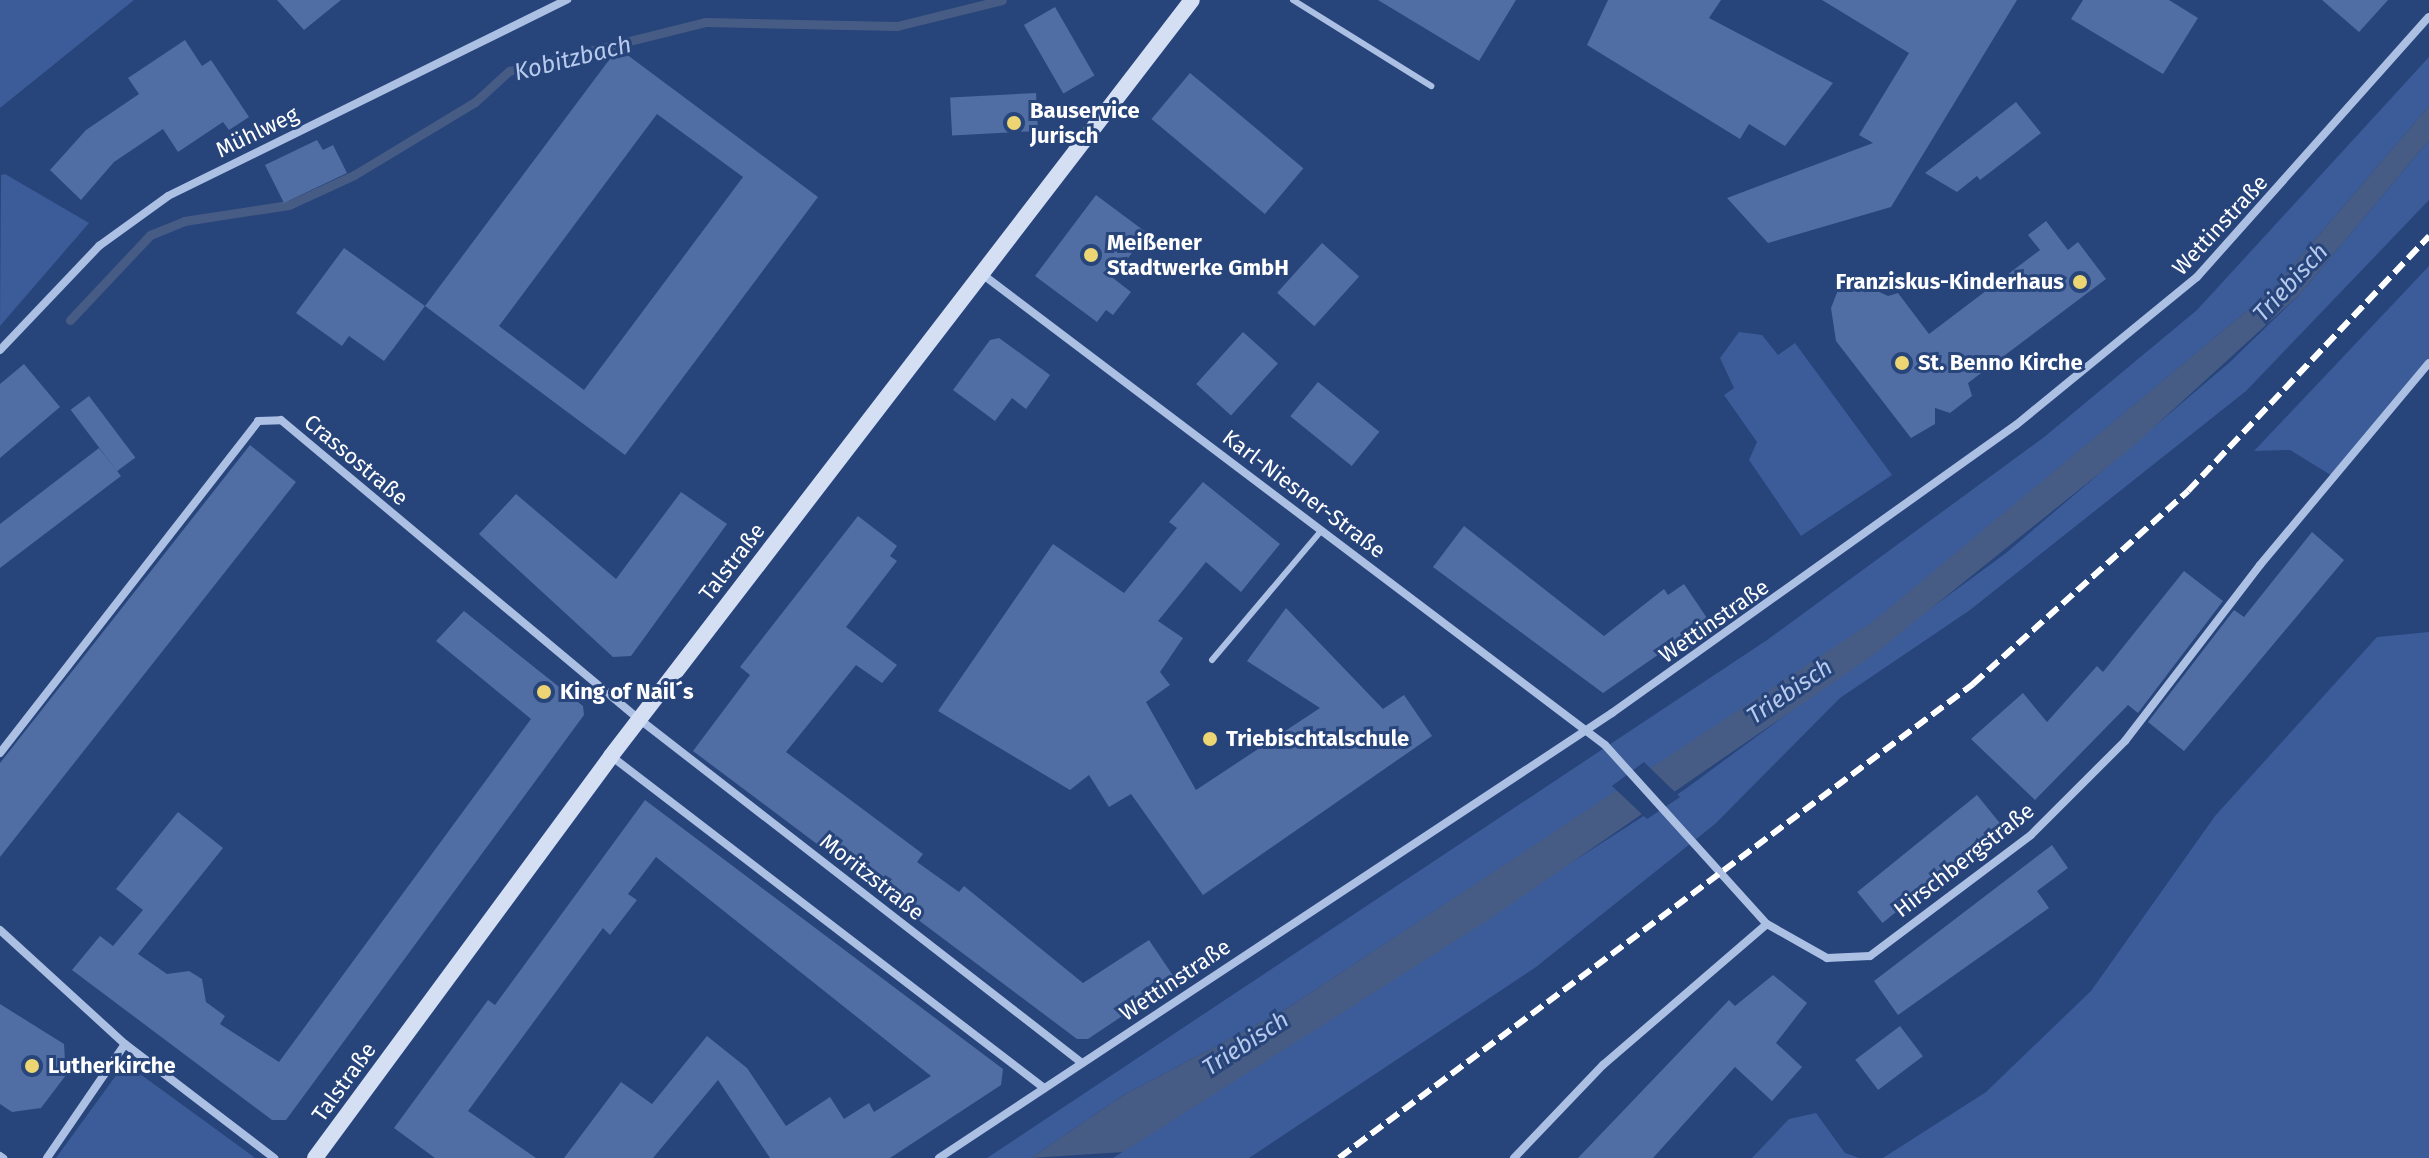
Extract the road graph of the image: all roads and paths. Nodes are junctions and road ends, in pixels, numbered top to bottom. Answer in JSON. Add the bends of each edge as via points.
{"nodes":[{"id":1,"x":567,"y":0,"type":"edge"},
{"id":2,"x":1191,"y":0,"type":"edge"},
{"id":3,"x":1293,"y":0,"type":"edge"},
{"id":4,"x":2429,"y":17,"type":"edge"},
{"id":5,"x":1431,"y":86,"type":"dead end"},
{"id":6,"x":981,"y":273,"type":"junction"},
{"id":7,"x":0,"y":350,"type":"edge"},
{"id":8,"x":2429,"y":363,"type":"edge"},
{"id":9,"x":1322,"y":530,"type":"junction"},
{"id":10,"x":1212,"y":660,"type":"dead end"},
{"id":11,"x":639,"y":719,"type":"junction"},
{"id":12,"x":1583,"y":728,"type":"junction"},
{"id":13,"x":0,"y":753,"type":"edge"},
{"id":14,"x":611,"y":756,"type":"junction"},
{"id":15,"x":1767,"y":924,"type":"junction"},
{"id":16,"x":0,"y":930,"type":"edge"},
{"id":17,"x":125,"y":1044,"type":"junction"},
{"id":18,"x":1082,"y":1063,"type":"junction"},
{"id":19,"x":1044,"y":1088,"type":"junction"},
{"id":20,"x":47,"y":1158,"type":"edge"},
{"id":21,"x":274,"y":1158,"type":"edge"},
{"id":22,"x":315,"y":1158,"type":"edge"},
{"id":23,"x":939,"y":1158,"type":"edge"},
{"id":24,"x":1514,"y":1158,"type":"edge"}],
"edges":[{"from":1,"to":7,"type":"street","name":"Mühlweg","via":[[168,196],[99,246]]},
{"from":2,"to":6,"type":"main road","name":"Talstraße"},
{"from":3,"to":5,"type":"lane"},
{"from":4,"to":12,"type":"street","name":"Wettinstraße","via":[[2166,307],[1820,570]]},
{"from":6,"to":9,"type":"street","name":"Karl-Niesner-Straße"},
{"from":6,"to":11,"type":"main road","name":"Talstraße"},
{"from":8,"to":15,"type":"street","name":"Hirschbergstraße","via":[[2125,741],[2031,835],[1870,956],[1827,958]]},
{"from":9,"to":10,"type":"lane"},
{"from":9,"to":12,"type":"street","name":"Karl-Niesner-Straße"},
{"from":11,"to":13,"type":"street","name":"Crassostraße","via":[[270,417],[258,421]]},
{"from":11,"to":14,"type":"main road","name":"Talstraße"},
{"from":11,"to":18,"type":"street","name":"Moritzstraße"},
{"from":12,"to":15,"type":"street","name":"Karl-Niesner-Straße","via":[[1673,813]]},
{"from":12,"to":18,"type":"street","name":"Wettinstraße"},
{"from":14,"to":19,"type":"street"},
{"from":14,"to":22,"type":"main road","name":"Talstraße"},
{"from":15,"to":24,"type":"street","via":[[1603,1065]]},
{"from":16,"to":17,"type":"street"},
{"from":17,"to":20,"type":"street"},
{"from":17,"to":21,"type":"street"},
{"from":18,"to":19,"type":"street","name":"Wettinstraße"},
{"from":19,"to":23,"type":"street","name":"Wettinstraße"}]}
